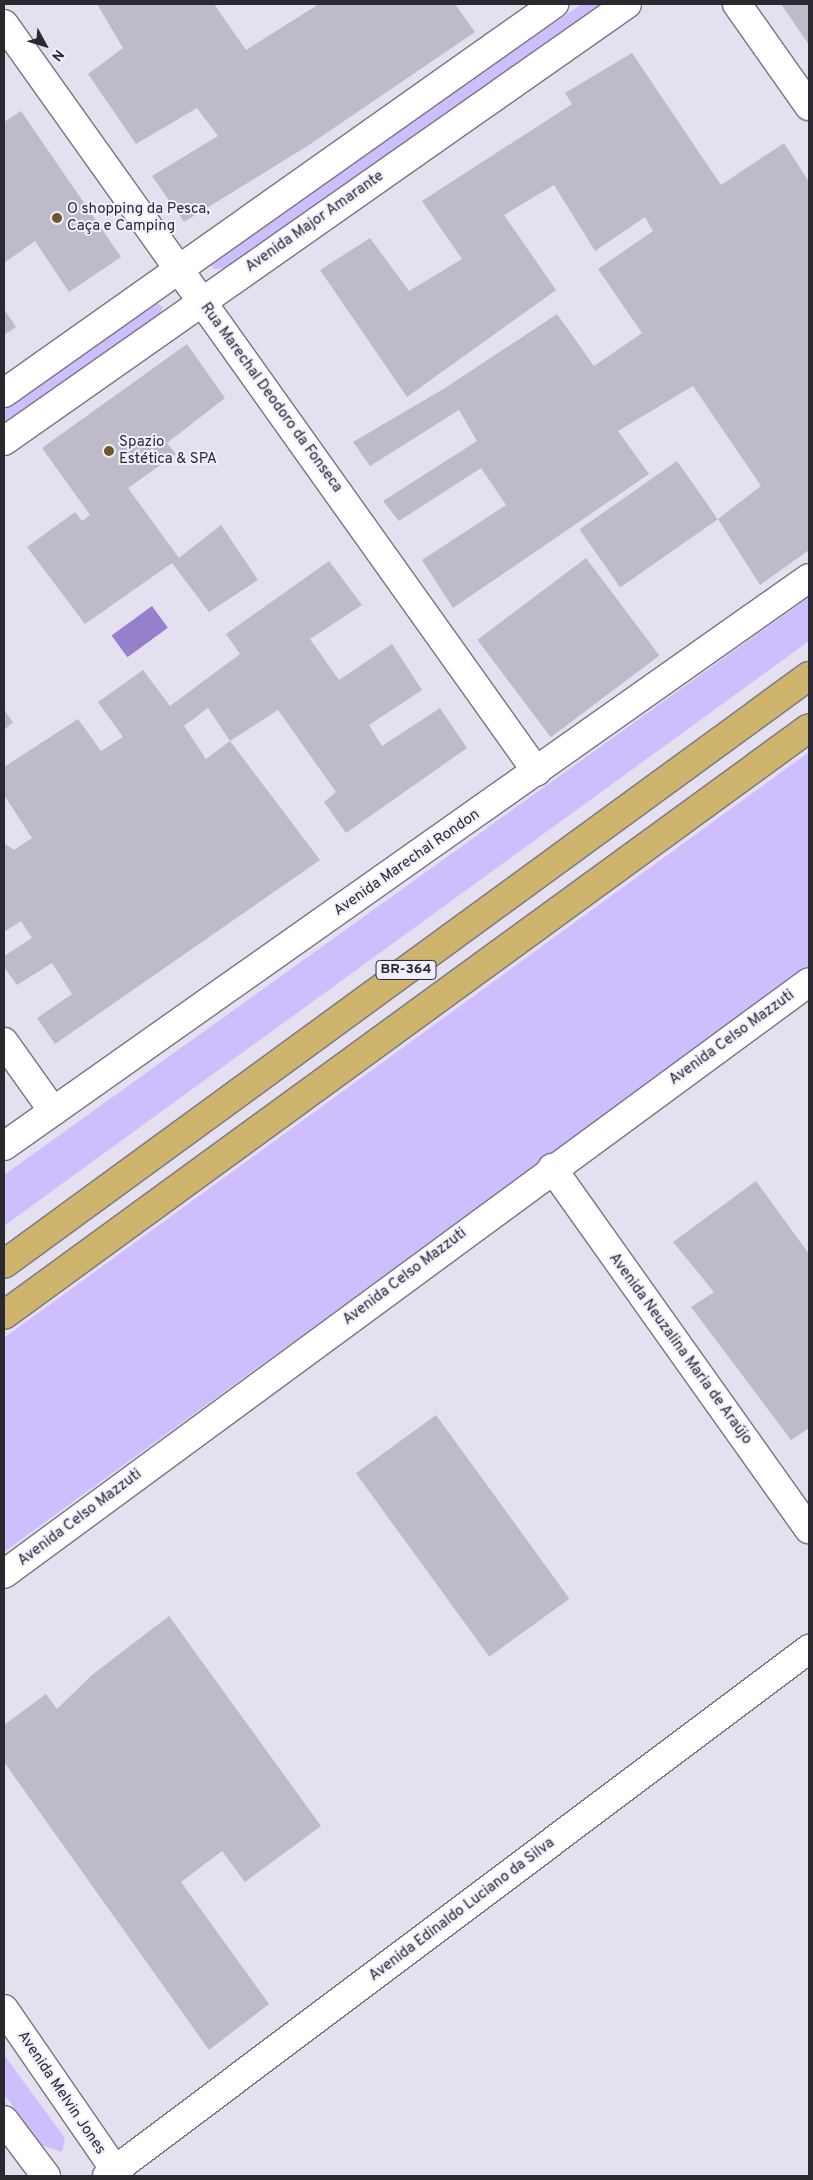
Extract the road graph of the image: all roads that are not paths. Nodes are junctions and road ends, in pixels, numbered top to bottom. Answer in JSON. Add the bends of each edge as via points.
{"nodes":[{"id":1,"x":554,"y":4,"type":"edge"},
{"id":2,"x":627,"y":4,"type":"edge"},
{"id":3,"x":737,"y":4,"type":"edge"},
{"id":4,"x":4,"y":24,"type":"edge"},
{"id":5,"x":809,"y":106,"type":"edge"},
{"id":6,"x":178,"y":268,"type":"junction"},
{"id":7,"x":202,"y":302,"type":"junction"},
{"id":8,"x":4,"y":393,"type":"edge"},
{"id":9,"x":4,"y":441,"type":"edge"},
{"id":10,"x":809,"y":578,"type":"edge"},
{"id":11,"x":809,"y":676,"type":"edge"},
{"id":12,"x":809,"y":728,"type":"edge"},
{"id":13,"x":537,"y":772,"type":"junction"},
{"id":14,"x":809,"y":982,"type":"edge"},
{"id":15,"x":4,"y":1042,"type":"edge"},
{"id":16,"x":53,"y":1111,"type":"junction"},
{"id":17,"x":4,"y":1146,"type":"edge"},
{"id":18,"x":552,"y":1168,"type":"junction"},
{"id":19,"x":4,"y":1264,"type":"edge"},
{"id":20,"x":4,"y":1315,"type":"edge"},
{"id":21,"x":809,"y":1529,"type":"edge"},
{"id":22,"x":4,"y":1574,"type":"edge"},
{"id":23,"x":809,"y":1650,"type":"edge"},
{"id":24,"x":4,"y":2009,"type":"edge"},
{"id":25,"x":4,"y":2120,"type":"edge"},
{"id":26,"x":113,"y":2174,"type":"edge"},
{"id":27,"x":46,"y":2176,"type":"edge"}],
"edges":[{"from":1,"to":6,"type":"street"},
{"from":2,"to":7,"type":"street","name":"Avenida Major Amarante"},
{"from":3,"to":5,"type":"street"},
{"from":4,"to":6,"type":"street","name":"Rua Marechal Deodoro da Fonseca"},
{"from":6,"to":7,"type":"street","name":"Rua Marechal Deodoro da Fonseca"},
{"from":6,"to":8,"type":"street"},
{"from":7,"to":9,"type":"street","name":"Avenida Major Amarante"},
{"from":7,"to":13,"type":"street","name":"Rua Marechal Deodoro da Fonseca"},
{"from":10,"to":13,"type":"street","name":"Avenida Marechal Rondon"},
{"from":11,"to":19,"type":"highway","number":"BR-364"},
{"from":12,"to":20,"type":"highway","number":"BR-364"},
{"from":13,"to":16,"type":"street","name":"Avenida Marechal Rondon"},
{"from":14,"to":18,"type":"street","name":"Avenida Celso Mazzuti"},
{"from":15,"to":16,"type":"street"},
{"from":16,"to":17,"type":"street","name":"Avenida Marechal Rondon"},
{"from":18,"to":21,"type":"street","name":"Avenida Neuzalina Maria de Araújo"},
{"from":18,"to":22,"type":"street","name":"Avenida Celso Mazzuti"},
{"from":23,"to":26,"type":"street","name":"Avenida Edinaldo Luciano da Silva"},
{"from":24,"to":26,"type":"street","name":"Avenida Melvin Jones"},
{"from":25,"to":27,"type":"street"}]}
